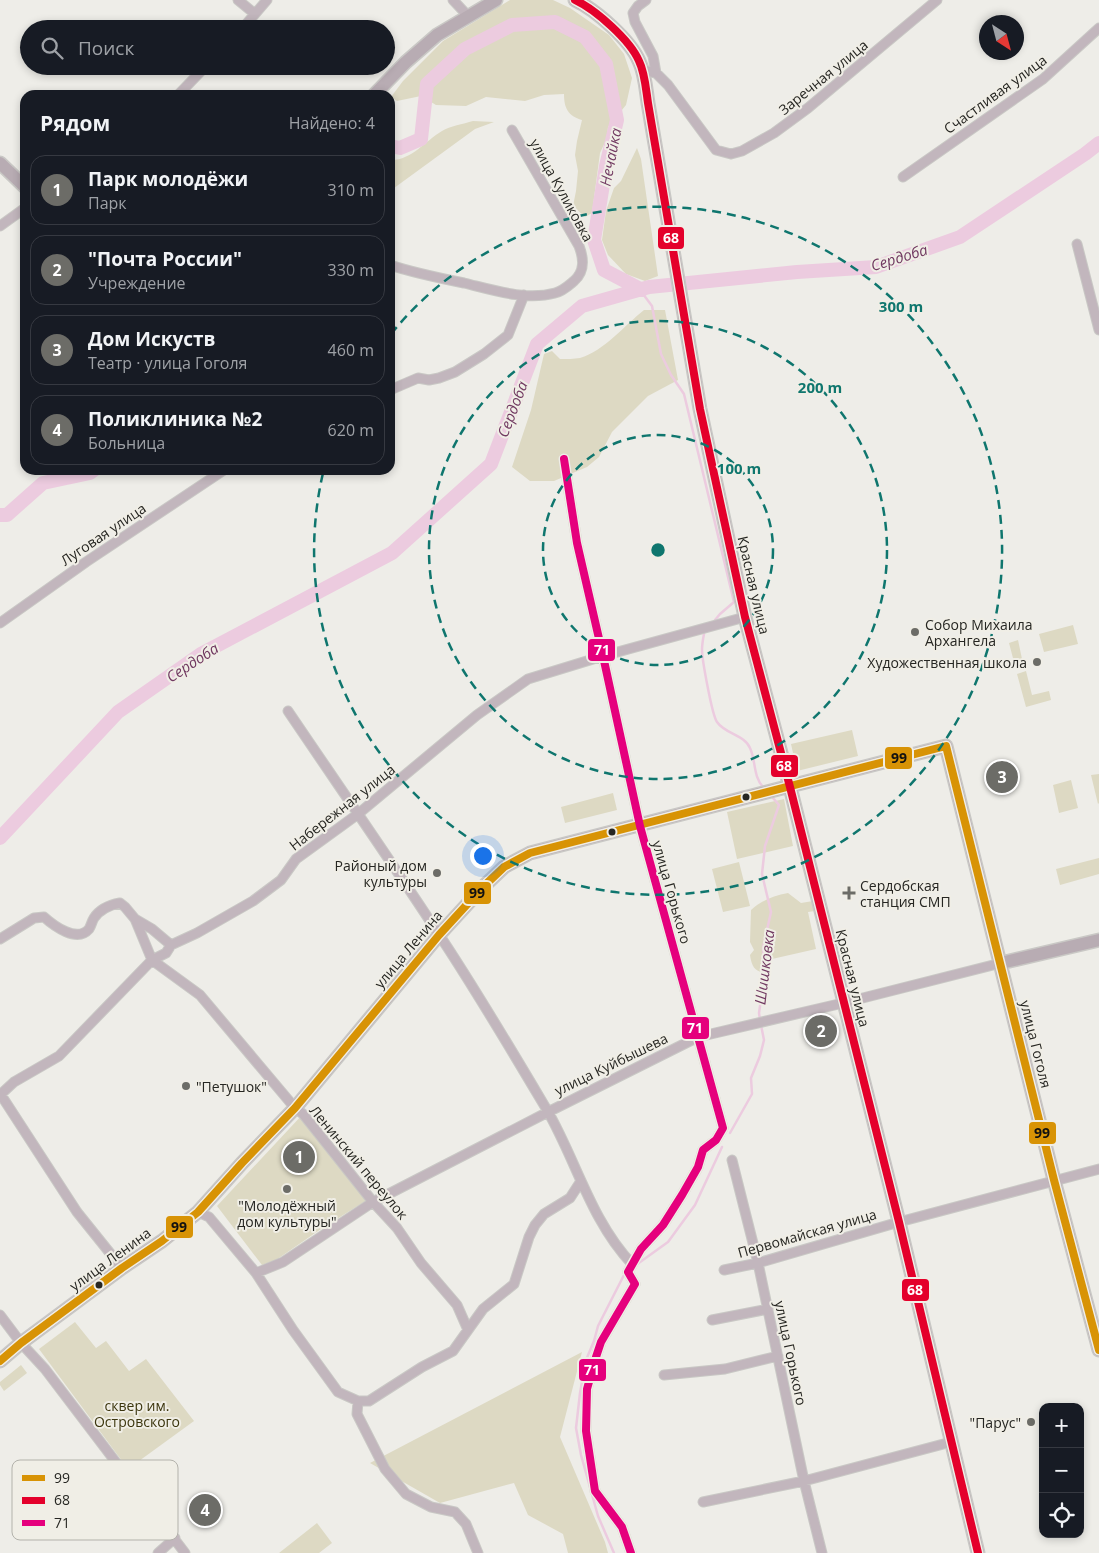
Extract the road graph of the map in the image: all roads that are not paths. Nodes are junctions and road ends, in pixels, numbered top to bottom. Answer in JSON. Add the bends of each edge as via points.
{"nodes":[{"id":1,"x":238,"y":0,"type":"edge"},
{"id":2,"x":267,"y":0,"type":"edge"},
{"id":3,"x":452,"y":0,"type":"edge"},
{"id":4,"x":496,"y":0,"type":"edge"},
{"id":5,"x":576,"y":0,"type":"edge"},
{"id":6,"x":646,"y":0,"type":"edge"},
{"id":7,"x":937,"y":0,"type":"edge"},
{"id":8,"x":255,"y":14,"type":"junction"},
{"id":9,"x":468,"y":16,"type":"junction"},
{"id":10,"x":250,"y":20,"type":"edge"},
{"id":11,"x":1099,"y":28,"type":"edge"},
{"id":12,"x":642,"y":70,"type":"junction"},
{"id":13,"x":395,"y":73,"type":"edge"},
{"id":14,"x":656,"y":73,"type":"junction"},
{"id":15,"x":197,"y":75,"type":"edge"},
{"id":16,"x":393,"y":75,"type":"edge"},
{"id":17,"x":183,"y":90,"type":"edge"},
{"id":18,"x":379,"y":90,"type":"edge"},
{"id":19,"x":512,"y":130,"type":"dead end"},
{"id":20,"x":0,"y":163,"type":"edge"},
{"id":21,"x":903,"y":177,"type":"dead end"},
{"id":22,"x":20,"y":182,"type":"edge"},
{"id":23,"x":20,"y":212,"type":"edge"},
{"id":24,"x":0,"y":226,"type":"edge"},
{"id":25,"x":1076,"y":244,"type":"dead end"},
{"id":26,"x":395,"y":266,"type":"edge"},
{"id":27,"x":524,"y":295,"type":"junction"},
{"id":28,"x":1098,"y":323,"type":"edge"},
{"id":29,"x":395,"y":388,"type":"edge"},
{"id":30,"x":564,"y":458,"type":"dead end"},
{"id":31,"x":216,"y":475,"type":"edge"},
{"id":32,"x":746,"y":617,"type":"junction"},
{"id":33,"x":0,"y":623,"type":"edge"},
{"id":34,"x":603,"y":656,"type":"junction"},
{"id":35,"x":288,"y":711,"type":"dead end"},
{"id":36,"x":946,"y":746,"type":"joint"},
{"id":37,"x":790,"y":787,"type":"junction"},
{"id":38,"x":358,"y":814,"type":"junction"},
{"id":39,"x":640,"y":826,"type":"junction"},
{"id":40,"x":135,"y":918,"type":"junction"},
{"id":41,"x":439,"y":935,"type":"junction"},
{"id":42,"x":0,"y":939,"type":"edge"},
{"id":43,"x":1099,"y":940,"type":"edge"},
{"id":44,"x":171,"y":945,"type":"junction"},
{"id":45,"x":152,"y":960,"type":"junction"},
{"id":46,"x":1001,"y":963,"type":"junction"},
{"id":47,"x":843,"y":1003,"type":"junction"},
{"id":48,"x":698,"y":1037,"type":"junction"},
{"id":49,"x":0,"y":1095,"type":"edge"},
{"id":50,"x":295,"y":1108,"type":"junction"},
{"id":51,"x":548,"y":1112,"type":"junction"},
{"id":52,"x":732,"y":1160,"type":"dead end"},
{"id":53,"x":1099,"y":1169,"type":"edge"},
{"id":54,"x":1054,"y":1180,"type":"junction"},
{"id":55,"x":582,"y":1181,"type":"junction"},
{"id":56,"x":373,"y":1202,"type":"junction"},
{"id":57,"x":198,"y":1212,"type":"junction"},
{"id":58,"x":899,"y":1222,"type":"junction"},
{"id":59,"x":758,"y":1263,"type":"junction"},
{"id":60,"x":630,"y":1267,"type":"junction"},
{"id":61,"x":122,"y":1268,"type":"junction"},
{"id":62,"x":724,"y":1270,"type":"dead end"},
{"id":63,"x":256,"y":1273,"type":"junction"},
{"id":64,"x":768,"y":1309,"type":"junction"},
{"id":65,"x":0,"y":1315,"type":"edge"},
{"id":66,"x":712,"y":1320,"type":"dead end"},
{"id":67,"x":468,"y":1330,"type":"junction"},
{"id":68,"x":21,"y":1343,"type":"junction"},
{"id":69,"x":1099,"y":1350,"type":"edge"},
{"id":70,"x":778,"y":1356,"type":"junction"},
{"id":71,"x":0,"y":1361,"type":"edge"},
{"id":72,"x":664,"y":1375,"type":"dead end"},
{"id":73,"x":358,"y":1401,"type":"junction"},
{"id":74,"x":951,"y":1442,"type":"junction"},
{"id":75,"x":113,"y":1460,"type":"edge"},
{"id":76,"x":804,"y":1481,"type":"junction"},
{"id":77,"x":703,"y":1502,"type":"dead end"},
{"id":78,"x":173,"y":1540,"type":"edge"},
{"id":79,"x":176,"y":1540,"type":"edge"},
{"id":80,"x":158,"y":1553,"type":"edge"},
{"id":81,"x":185,"y":1553,"type":"edge"},
{"id":82,"x":478,"y":1553,"type":"edge"},
{"id":83,"x":631,"y":1553,"type":"edge"},
{"id":84,"x":822,"y":1553,"type":"edge"},
{"id":85,"x":978,"y":1553,"type":"edge"}],
"edges":[{"from":1,"to":8,"type":"street"},
{"from":2,"to":8,"type":"street"},
{"from":3,"to":9,"type":"street"},
{"from":4,"to":9,"type":"street"},
{"from":5,"to":12,"type":"street","name":"Красная улица","via":[[621,36]]},
{"from":6,"to":14,"type":"street","via":[[633,13],[653,56]]},
{"from":7,"to":14,"type":"street","name":"Заречная улица","via":[[808,108],[774,133],[731,154],[716,150],[683,103]]},
{"from":8,"to":10,"type":"street"},
{"from":9,"to":13,"type":"street","via":[[437,35]]},
{"from":11,"to":21,"type":"street","name":"Счастливая улица","via":[[1043,79]]},
{"from":12,"to":14,"type":"street"},
{"from":12,"to":32,"type":"street","name":"Красная улица","via":[[700,409]]},
{"from":15,"to":17,"type":"street"},
{"from":16,"to":18,"type":"street"},
{"from":19,"to":27,"type":"street","name":"улица Куликовка","via":[[583,257],[577,278],[565,289]]},
{"from":20,"to":22,"type":"street"},
{"from":23,"to":24,"type":"street"},
{"from":25,"to":28,"type":"street"},
{"from":26,"to":27,"type":"street","name":"улица Куликовка"},
{"from":27,"to":29,"type":"street","via":[[508,335],[484,354],[455,372],[429,380],[418,378]]},
{"from":30,"to":34,"type":"street","name":"улица Горького","via":[[577,543]]},
{"from":31,"to":33,"type":"street","name":"Луговая улица"},
{"from":32,"to":34,"type":"street","name":"Набережная улица"},
{"from":32,"to":37,"type":"street","name":"Красная улица"},
{"from":34,"to":38,"type":"street","name":"Набережная улица","via":[[528,679],[477,715]]},
{"from":34,"to":39,"type":"street","name":"улица Горького"},
{"from":35,"to":38,"type":"street"},
{"from":36,"to":37,"type":"street","name":"улица Ленина"},
{"from":36,"to":46,"type":"street","name":"улица Гоголя"},
{"from":37,"to":39,"type":"street","name":"улица Ленина"},
{"from":37,"to":47,"type":"street","name":"Красная улица"},
{"from":38,"to":41,"type":"street"},
{"from":38,"to":44,"type":"street","name":"Набережная улица","via":[[296,860],[281,880],[253,901]]},
{"from":39,"to":41,"type":"street","name":"улица Ленина","via":[[530,853],[504,868]]},
{"from":39,"to":48,"type":"street","name":"улица Горького"},
{"from":40,"to":42,"type":"street","via":[[120,903],[107,905],[82,933],[72,934],[44,918],[34,918]]},
{"from":40,"to":44,"type":"street"},
{"from":40,"to":45,"type":"street"},
{"from":41,"to":50,"type":"street","name":"улица Ленина"},
{"from":41,"to":51,"type":"street"},
{"from":43,"to":46,"type":"street","name":"улица Куйбышева"},
{"from":44,"to":45,"type":"street","name":"Набережная улица","via":[[166,953]]},
{"from":45,"to":49,"type":"street","name":"Набережная улица","via":[[59,1056],[14,1082]]},
{"from":45,"to":50,"type":"street","name":"Ленинский переулок","via":[[200,996]]},
{"from":46,"to":47,"type":"street","name":"улица Куйбышева"},
{"from":46,"to":54,"type":"street","name":"улица Гоголя"},
{"from":47,"to":48,"type":"street","name":"улица Куйбышева"},
{"from":47,"to":58,"type":"street","name":"Красная улица"},
{"from":48,"to":51,"type":"street","name":"улица Куйбышева"},
{"from":48,"to":60,"type":"street","name":"улица Горького","via":[[723,1128],[716,1140],[703,1150],[698,1167],[682,1195]]},
{"from":49,"to":61,"type":"street","via":[[77,1212]]},
{"from":50,"to":56,"type":"street","name":"Ленинский переулок"},
{"from":50,"to":57,"type":"street","name":"улица Ленина"},
{"from":51,"to":55,"type":"street"},
{"from":51,"to":56,"type":"street","name":"улица Куйбышева"},
{"from":52,"to":59,"type":"street","name":"улица Горького"},
{"from":53,"to":54,"type":"street","name":"Первомайская улица"},
{"from":54,"to":58,"type":"street","name":"Первомайская улица"},
{"from":54,"to":69,"type":"street","name":"улица Гоголя"},
{"from":55,"to":60,"type":"street","via":[[594,1210]]},
{"from":55,"to":67,"type":"street","via":[[570,1198],[544,1214],[535,1225],[514,1284],[483,1309]]},
{"from":56,"to":63,"type":"street","name":"улица Куйбышева","via":[[283,1262]]},
{"from":56,"to":67,"type":"street","name":"Ленинский переулок","via":[[457,1305]]},
{"from":57,"to":61,"type":"street","name":"улица Ленина"},
{"from":57,"to":63,"type":"street","via":[[209,1217]]},
{"from":58,"to":59,"type":"street","name":"Первомайская улица"},
{"from":58,"to":74,"type":"street","name":"Красная улица"},
{"from":59,"to":62,"type":"street","name":"Первомайская улица"},
{"from":59,"to":64,"type":"street","name":"улица Горького"},
{"from":60,"to":83,"type":"street","via":[[635,1284],[601,1342],[587,1389],[586,1431],[595,1492],[622,1528]]},
{"from":61,"to":68,"type":"street","name":"улица Ленина"},
{"from":63,"to":73,"type":"street","via":[[338,1392]]},
{"from":64,"to":66,"type":"street"},
{"from":64,"to":70,"type":"street","name":"улица Горького"},
{"from":65,"to":68,"type":"street"},
{"from":67,"to":73,"type":"street","via":[[453,1351],[370,1401]]},
{"from":68,"to":71,"type":"street","name":"улица Ленина"},
{"from":68,"to":75,"type":"street"},
{"from":70,"to":72,"type":"street","via":[[725,1369]]},
{"from":70,"to":76,"type":"street","name":"улица Горького"},
{"from":73,"to":82,"type":"street","via":[[357,1414],[385,1469],[406,1494],[431,1506],[455,1512],[466,1524]]},
{"from":74,"to":76,"type":"street"},
{"from":74,"to":85,"type":"street","name":"Красная улица"},
{"from":76,"to":77,"type":"street"},
{"from":76,"to":84,"type":"street","name":"улица Горького"},
{"from":78,"to":80,"type":"street"},
{"from":79,"to":81,"type":"street"}]}
